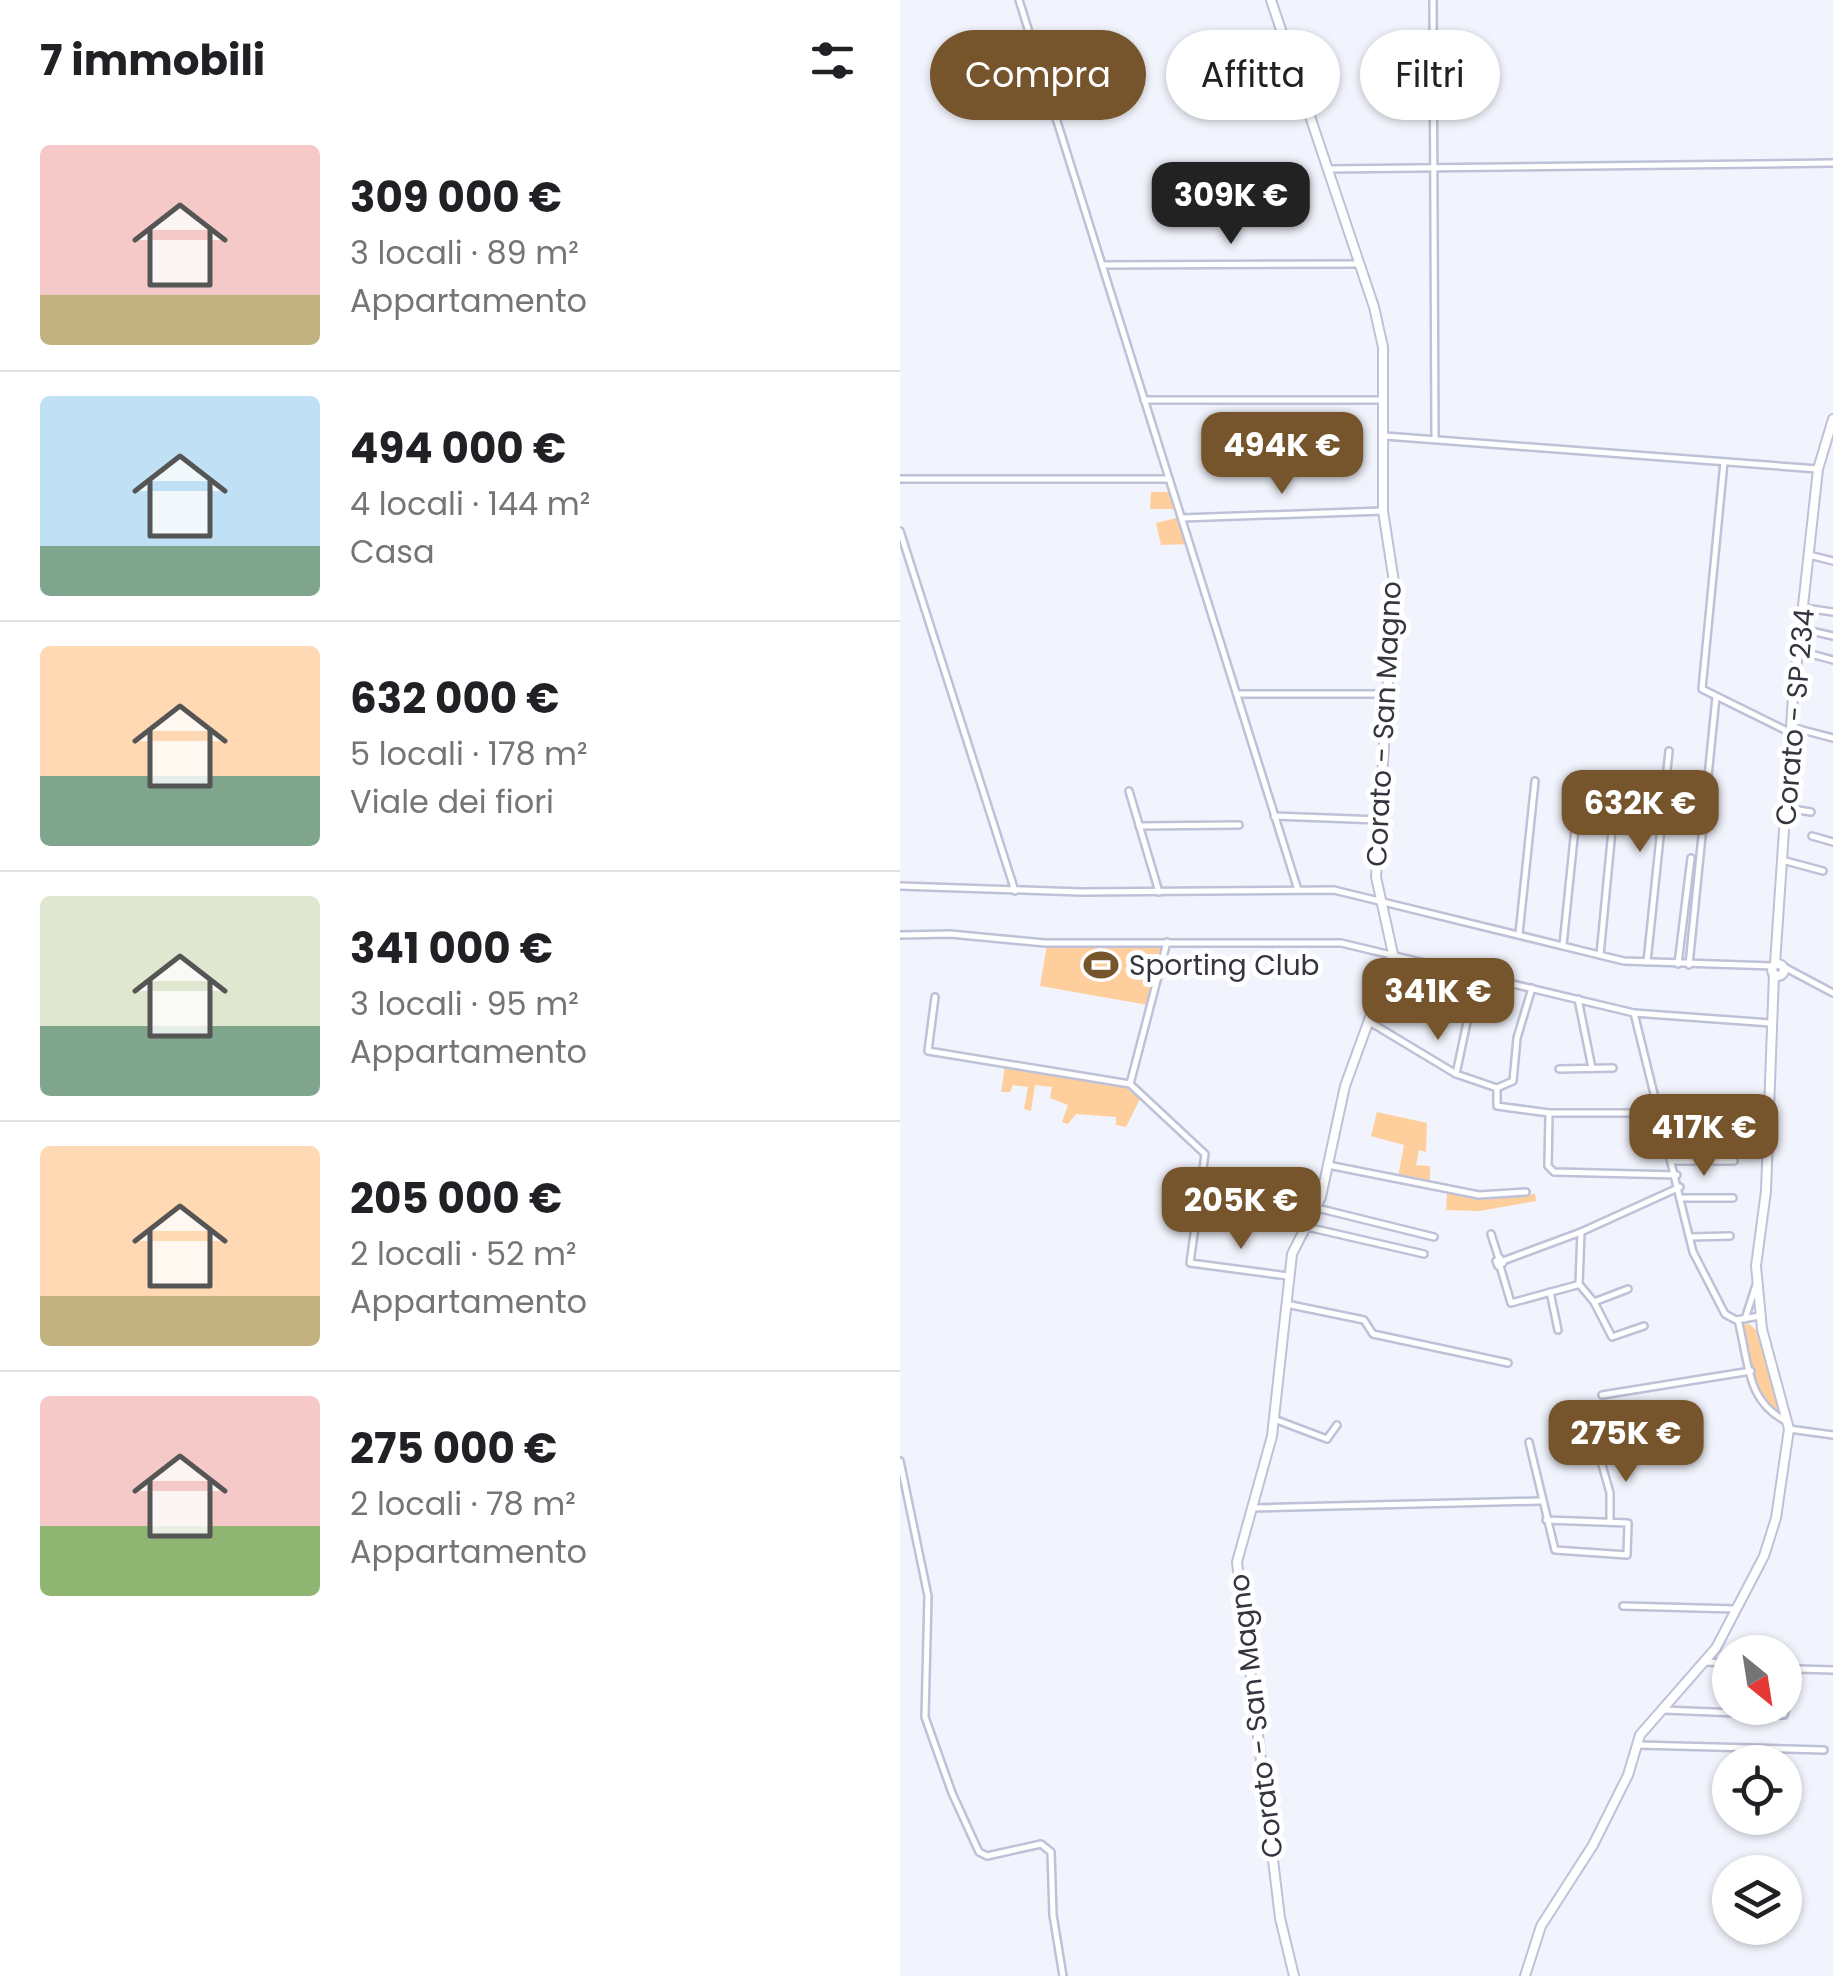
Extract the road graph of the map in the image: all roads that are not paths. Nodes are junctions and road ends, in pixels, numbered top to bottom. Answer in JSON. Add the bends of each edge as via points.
{"nodes":[{"id":1,"x":1019,"y":0,"type":"edge"},
{"id":2,"x":1271,"y":0,"type":"edge"},
{"id":3,"x":1433,"y":0,"type":"edge"},
{"id":4,"x":1833,"y":163,"type":"edge"},
{"id":5,"x":1434,"y":166,"type":"junction"},
{"id":6,"x":1328,"y":169,"type":"junction"},
{"id":7,"x":1359,"y":264,"type":"junction"},
{"id":8,"x":1102,"y":266,"type":"junction"},
{"id":9,"x":1144,"y":400,"type":"junction"},
{"id":10,"x":1384,"y":400,"type":"junction"},
{"id":11,"x":1833,"y":419,"type":"edge"},
{"id":12,"x":1384,"y":436,"type":"junction"},
{"id":13,"x":1435,"y":438,"type":"junction"},
{"id":14,"x":1828,"y":450,"type":"edge"},
{"id":15,"x":1724,"y":462,"type":"junction"},
{"id":16,"x":1818,"y":470,"type":"junction"},
{"id":17,"x":1169,"y":478,"type":"junction"},
{"id":18,"x":900,"y":479,"type":"edge"},
{"id":19,"x":1383,"y":511,"type":"junction"},
{"id":20,"x":1182,"y":518,"type":"junction"},
{"id":21,"x":900,"y":531,"type":"edge"},
{"id":22,"x":1810,"y":555,"type":"junction"},
{"id":23,"x":1833,"y":562,"type":"edge"},
{"id":24,"x":1804,"y":608,"type":"junction"},
{"id":25,"x":1833,"y":612,"type":"edge"},
{"id":26,"x":1802,"y":629,"type":"junction"},
{"id":27,"x":1833,"y":636,"type":"edge"},
{"id":28,"x":1800,"y":651,"type":"junction"},
{"id":29,"x":1833,"y":660,"type":"edge"},
{"id":30,"x":1237,"y":694,"type":"junction"},
{"id":31,"x":1387,"y":694,"type":"junction"},
{"id":32,"x":1716,"y":697,"type":"junction"},
{"id":33,"x":1791,"y":730,"type":"junction"},
{"id":34,"x":1833,"y":738,"type":"edge"},
{"id":35,"x":1669,"y":751,"type":"dead end"},
{"id":36,"x":1535,"y":781,"type":"dead end"},
{"id":37,"x":1129,"y":791,"type":"dead end"},
{"id":38,"x":1786,"y":808,"type":"junction"},
{"id":39,"x":1577,"y":809,"type":"dead end"},
{"id":40,"x":1811,"y":812,"type":"dead end"},
{"id":41,"x":1274,"y":816,"type":"junction"},
{"id":42,"x":1380,"y":820,"type":"junction"},
{"id":43,"x":1613,"y":820,"type":"dead end"},
{"id":44,"x":1239,"y":825,"type":"dead end"},
{"id":45,"x":1139,"y":826,"type":"junction"},
{"id":46,"x":1812,"y":836,"type":"dead end"},
{"id":47,"x":1833,"y":842,"type":"edge"},
{"id":48,"x":1691,"y":858,"type":"dead end"},
{"id":49,"x":1782,"y":860,"type":"junction"},
{"id":50,"x":1823,"y":871,"type":"dead end"},
{"id":51,"x":900,"y":886,"type":"edge"},
{"id":52,"x":1298,"y":890,"type":"junction"},
{"id":53,"x":1015,"y":891,"type":"junction"},
{"id":54,"x":1159,"y":892,"type":"junction"},
{"id":55,"x":1380,"y":898,"type":"junction"},
{"id":56,"x":1519,"y":934,"type":"junction"},
{"id":57,"x":900,"y":935,"type":"edge"},
{"id":58,"x":1167,"y":941,"type":"junction"},
{"id":59,"x":1564,"y":945,"type":"junction"},
{"id":60,"x":1394,"y":954,"type":"junction"},
{"id":61,"x":1600,"y":955,"type":"junction"},
{"id":62,"x":1647,"y":962,"type":"junction"},
{"id":63,"x":1678,"y":964,"type":"junction"},
{"id":64,"x":1689,"y":964,"type":"junction"},
{"id":65,"x":1778,"y":970,"type":"junction"},
{"id":66,"x":1477,"y":975,"type":"junction"},
{"id":67,"x":1532,"y":988,"type":"junction"},
{"id":68,"x":1833,"y":992,"type":"edge"},
{"id":69,"x":936,"y":996,"type":"dead end"},
{"id":70,"x":1578,"y":999,"type":"junction"},
{"id":71,"x":1634,"y":1012,"type":"junction"},
{"id":72,"x":1368,"y":1021,"type":"junction"},
{"id":73,"x":1771,"y":1023,"type":"junction"},
{"id":74,"x":1592,"y":1068,"type":"junction"},
{"id":75,"x":1614,"y":1068,"type":"dead end"},
{"id":76,"x":1559,"y":1069,"type":"dead end"},
{"id":77,"x":1456,"y":1074,"type":"junction"},
{"id":78,"x":1130,"y":1084,"type":"junction"},
{"id":79,"x":1497,"y":1088,"type":"junction"},
{"id":80,"x":1660,"y":1112,"type":"junction"},
{"id":81,"x":1548,"y":1113,"type":"junction"},
{"id":82,"x":1734,"y":1161,"type":"dead end"},
{"id":83,"x":1674,"y":1162,"type":"junction"},
{"id":84,"x":1328,"y":1165,"type":"junction"},
{"id":85,"x":1677,"y":1174,"type":"junction"},
{"id":86,"x":1680,"y":1187,"type":"junction"},
{"id":87,"x":1526,"y":1192,"type":"dead end"},
{"id":88,"x":1682,"y":1198,"type":"junction"},
{"id":89,"x":1733,"y":1198,"type":"dead end"},
{"id":90,"x":1317,"y":1208,"type":"junction"},
{"id":91,"x":1307,"y":1226,"type":"junction"},
{"id":92,"x":1581,"y":1232,"type":"junction"},
{"id":93,"x":1491,"y":1234,"type":"dead end"},
{"id":94,"x":1730,"y":1236,"type":"dead end"},
{"id":95,"x":1434,"y":1237,"type":"dead end"},
{"id":96,"x":1690,"y":1237,"type":"junction"},
{"id":97,"x":1424,"y":1254,"type":"dead end"},
{"id":98,"x":1500,"y":1262,"type":"junction"},
{"id":99,"x":1288,"y":1276,"type":"junction"},
{"id":100,"x":1756,"y":1283,"type":"junction"},
{"id":101,"x":1578,"y":1284,"type":"junction"},
{"id":102,"x":1628,"y":1289,"type":"dead end"},
{"id":103,"x":1550,"y":1292,"type":"junction"},
{"id":104,"x":1594,"y":1302,"type":"junction"},
{"id":105,"x":1286,"y":1304,"type":"junction"},
{"id":106,"x":1760,"y":1316,"type":"junction"},
{"id":107,"x":1741,"y":1320,"type":"junction"},
{"id":108,"x":1644,"y":1326,"type":"dead end"},
{"id":109,"x":1558,"y":1330,"type":"dead end"},
{"id":110,"x":1768,"y":1350,"type":"junction"},
{"id":111,"x":1508,"y":1363,"type":"dead end"},
{"id":112,"x":1751,"y":1371,"type":"junction"},
{"id":113,"x":1602,"y":1395,"type":"dead end"},
{"id":114,"x":1274,"y":1420,"type":"junction"},
{"id":115,"x":1337,"y":1425,"type":"dead end"},
{"id":116,"x":1788,"y":1426,"type":"junction"},
{"id":117,"x":1833,"y":1435,"type":"edge"},
{"id":118,"x":1529,"y":1442,"type":"dead end"},
{"id":119,"x":1599,"y":1454,"type":"dead end"},
{"id":120,"x":900,"y":1461,"type":"edge"},
{"id":121,"x":1540,"y":1501,"type":"junction"},
{"id":122,"x":1253,"y":1508,"type":"junction"},
{"id":123,"x":1546,"y":1520,"type":"junction"},
{"id":124,"x":1610,"y":1522,"type":"junction"},
{"id":125,"x":1623,"y":1606,"type":"dead end"},
{"id":126,"x":1736,"y":1609,"type":"junction"},
{"id":127,"x":1705,"y":1662,"type":"junction"},
{"id":128,"x":1712,"y":1662,"type":"edge"},
{"id":129,"x":1833,"y":1670,"type":"edge"},
{"id":130,"x":1661,"y":1710,"type":"junction"},
{"id":131,"x":1638,"y":1745,"type":"junction"},
{"id":132,"x":1824,"y":1750,"type":"dead end"},
{"id":133,"x":1063,"y":1976,"type":"edge"},
{"id":134,"x":1294,"y":1976,"type":"edge"},
{"id":135,"x":1525,"y":1976,"type":"edge"}],
"edges":[{"from":1,"to":8,"type":"street"},
{"from":2,"to":6,"type":"main road","name":"Corato - San Magno"},
{"from":3,"to":5,"type":"street"},
{"from":4,"to":5,"type":"street"},
{"from":5,"to":6,"type":"street"},
{"from":5,"to":13,"type":"street"},
{"from":6,"to":7,"type":"main road","name":"Corato - San Magno"},
{"from":7,"to":8,"type":"street"},
{"from":7,"to":10,"type":"main road","name":"Corato - San Magno","via":[[1383,346]]},
{"from":8,"to":9,"type":"street"},
{"from":9,"to":10,"type":"street"},
{"from":9,"to":17,"type":"street"},
{"from":10,"to":12,"type":"main road","name":"Corato - San Magno"},
{"from":11,"to":14,"type":"main road","name":"Corato - SP 234"},
{"from":12,"to":13,"type":"street"},
{"from":12,"to":19,"type":"main road","name":"Corato - San Magno"},
{"from":13,"to":15,"type":"street"},
{"from":14,"to":16,"type":"main road","name":"Corato - SP 234"},
{"from":15,"to":16,"type":"street"},
{"from":15,"to":32,"type":"street","via":[[1702,689]]},
{"from":16,"to":22,"type":"main road","name":"Corato - SP 234"},
{"from":17,"to":18,"type":"street"},
{"from":17,"to":20,"type":"street"},
{"from":19,"to":20,"type":"street"},
{"from":19,"to":31,"type":"main road","name":"Corato - San Magno","via":[[1394,582]]},
{"from":20,"to":30,"type":"street"},
{"from":21,"to":53,"type":"street"},
{"from":22,"to":23,"type":"street"},
{"from":22,"to":24,"type":"main road","name":"Corato - SP 234"},
{"from":24,"to":25,"type":"street"},
{"from":24,"to":26,"type":"main road","name":"Corato - SP 234"},
{"from":26,"to":27,"type":"street"},
{"from":26,"to":28,"type":"main road","name":"Corato - SP 234"},
{"from":28,"to":29,"type":"street"},
{"from":28,"to":33,"type":"main road","name":"Corato - SP 234"},
{"from":30,"to":31,"type":"street"},
{"from":30,"to":41,"type":"street"},
{"from":31,"to":42,"type":"main road","name":"Corato - San Magno"},
{"from":32,"to":33,"type":"street"},
{"from":32,"to":64,"type":"street"},
{"from":33,"to":34,"type":"street"},
{"from":33,"to":38,"type":"main road","name":"Corato - SP 234"},
{"from":35,"to":62,"type":"street"},
{"from":36,"to":56,"type":"street"},
{"from":37,"to":45,"type":"street"},
{"from":38,"to":40,"type":"street"},
{"from":38,"to":49,"type":"main road","name":"Corato - SP 234"},
{"from":39,"to":59,"type":"street"},
{"from":41,"to":42,"type":"street"},
{"from":41,"to":52,"type":"street"},
{"from":42,"to":55,"type":"main road","name":"Corato - San Magno"},
{"from":43,"to":61,"type":"street"},
{"from":44,"to":45,"type":"street"},
{"from":45,"to":54,"type":"street"},
{"from":46,"to":47,"type":"street"},
{"from":48,"to":63,"type":"street"},
{"from":49,"to":50,"type":"street"},
{"from":49,"to":65,"type":"main road","name":"Corato - SP 234"},
{"from":51,"to":53,"type":"street"},
{"from":52,"to":54,"type":"street"},
{"from":52,"to":55,"type":"street"},
{"from":53,"to":54,"type":"street"},
{"from":55,"to":56,"type":"street"},
{"from":55,"to":60,"type":"main road","name":"Corato - San Magno"},
{"from":56,"to":59,"type":"street"},
{"from":57,"to":58,"type":"street"},
{"from":58,"to":60,"type":"street","via":[[1309,940]]},
{"from":58,"to":78,"type":"street"},
{"from":59,"to":61,"type":"street"},
{"from":60,"to":66,"type":"street"},
{"from":60,"to":72,"type":"main road","name":"Corato - San Magno"},
{"from":61,"to":62,"type":"street"},
{"from":62,"to":63,"type":"street"},
{"from":63,"to":64,"type":"street"},
{"from":64,"to":65,"type":"street"},
{"from":65,"to":68,"type":"street"},
{"from":65,"to":73,"type":"main road","name":"Corato - SP 234"},
{"from":66,"to":67,"type":"street"},
{"from":66,"to":77,"type":"street"},
{"from":67,"to":70,"type":"street"},
{"from":67,"to":79,"type":"street","via":[[1513,1080]]},
{"from":69,"to":78,"type":"street","via":[[928,1051]]},
{"from":70,"to":71,"type":"street"},
{"from":70,"to":74,"type":"street"},
{"from":71,"to":73,"type":"street"},
{"from":71,"to":80,"type":"street"},
{"from":72,"to":77,"type":"street"},
{"from":72,"to":84,"type":"main road","name":"Corato - San Magno","via":[[1344,1086]]},
{"from":73,"to":100,"type":"main road","name":"Corato - SP 234","via":[[1771,1122]]},
{"from":74,"to":75,"type":"street"},
{"from":74,"to":76,"type":"street"},
{"from":77,"to":79,"type":"street"},
{"from":78,"to":99,"type":"street","via":[[1205,1154],[1190,1263]]},
{"from":79,"to":81,"type":"street","via":[[1497,1106]]},
{"from":80,"to":81,"type":"street"},
{"from":80,"to":83,"type":"street"},
{"from":81,"to":85,"type":"street","via":[[1548,1166],[1554,1172]]},
{"from":82,"to":83,"type":"street"},
{"from":83,"to":85,"type":"street"},
{"from":84,"to":87,"type":"street","via":[[1478,1196]]},
{"from":84,"to":90,"type":"main road","name":"Corato - San Magno"},
{"from":85,"to":86,"type":"street"},
{"from":86,"to":88,"type":"street"},
{"from":86,"to":92,"type":"street"},
{"from":88,"to":89,"type":"street"},
{"from":88,"to":96,"type":"street"},
{"from":90,"to":91,"type":"main road","name":"Corato - San Magno"},
{"from":90,"to":95,"type":"street"},
{"from":91,"to":97,"type":"street"},
{"from":91,"to":99,"type":"main road","name":"Corato - San Magno"},
{"from":92,"to":98,"type":"street"},
{"from":92,"to":101,"type":"street"},
{"from":93,"to":98,"type":"street"},
{"from":94,"to":96,"type":"street"},
{"from":96,"to":107,"type":"street","via":[[1724,1314]]},
{"from":98,"to":103,"type":"street","via":[[1511,1303]]},
{"from":99,"to":105,"type":"main road","name":"Corato - San Magno"},
{"from":100,"to":106,"type":"main road","name":"Corato - SP 234"},
{"from":100,"to":107,"type":"street"},
{"from":101,"to":103,"type":"street"},
{"from":101,"to":104,"type":"street"},
{"from":102,"to":104,"type":"street"},
{"from":103,"to":109,"type":"street"},
{"from":104,"to":108,"type":"street","via":[[1612,1337]]},
{"from":105,"to":111,"type":"street","via":[[1364,1320],[1374,1334]]},
{"from":105,"to":114,"type":"main road","name":"Corato - San Magno"},
{"from":106,"to":107,"type":"street"},
{"from":106,"to":110,"type":"main road","name":"Corato - SP 234"},
{"from":107,"to":110,"type":"street","via":[[1759,1330]]},
{"from":107,"to":112,"type":"street"},
{"from":110,"to":116,"type":"main road","name":"Corato - SP 234"},
{"from":112,"to":113,"type":"street"},
{"from":112,"to":116,"type":"street","via":[[1762,1407]]},
{"from":114,"to":115,"type":"street","via":[[1327,1439]]},
{"from":114,"to":122,"type":"main road","name":"Corato - San Magno"},
{"from":116,"to":117,"type":"street"},
{"from":116,"to":126,"type":"main road","name":"Corato - SP 234","via":[[1776,1518]]},
{"from":118,"to":121,"type":"street"},
{"from":119,"to":124,"type":"street"},
{"from":120,"to":133,"type":"street","via":[[928,1596],[925,1717],[979,1852],[1041,1844],[1050,1849]]},
{"from":121,"to":122,"type":"street"},
{"from":121,"to":123,"type":"street"},
{"from":122,"to":134,"type":"main road","name":"Corato - San Magno","via":[[1237,1562],[1280,1918]]},
{"from":123,"to":124,"type":"street"},
{"from":123,"to":124,"type":"street","via":[[1556,1550],[1627,1554],[1628,1523]]},
{"from":125,"to":126,"type":"street"},
{"from":126,"to":127,"type":"main road","name":"Corato - SP 234"},
{"from":127,"to":128,"type":"street"},
{"from":127,"to":130,"type":"main road","name":"Corato - SP 234"},
{"from":129,"to":130,"type":"street","via":[[1798,1669],[1784,1715]]},
{"from":130,"to":131,"type":"main road","name":"Corato - SP 234"},
{"from":131,"to":132,"type":"street"},
{"from":131,"to":135,"type":"main road","name":"Corato - SP 234","via":[[1594,1846],[1541,1926]]}]}
